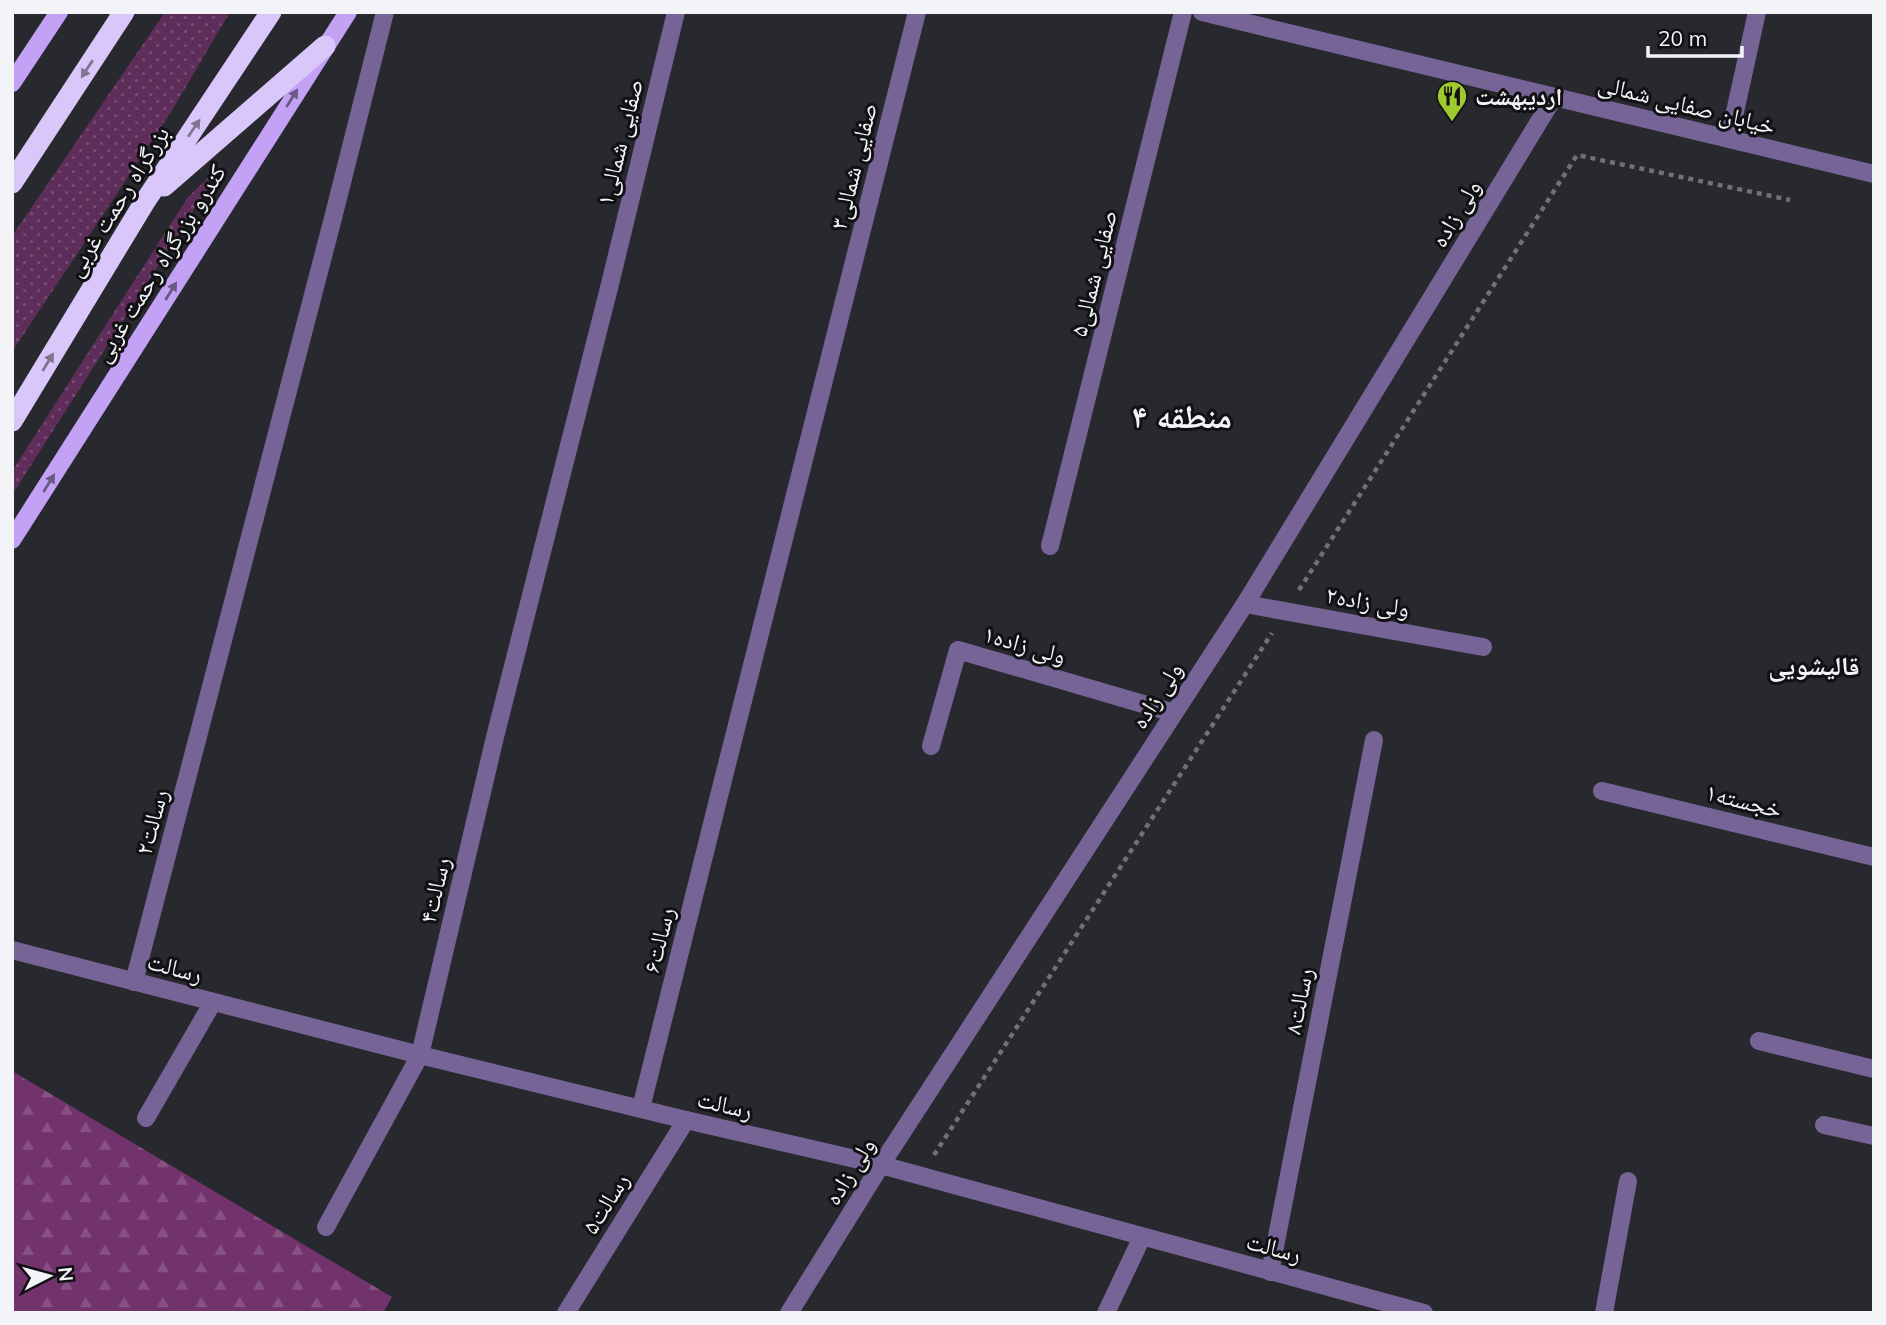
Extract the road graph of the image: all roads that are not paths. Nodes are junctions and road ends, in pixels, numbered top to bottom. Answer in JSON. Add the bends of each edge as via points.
{"nodes":[{"id":1,"x":59,"y":12,"type":"edge"},
{"id":2,"x":124,"y":12,"type":"edge"},
{"id":3,"x":271,"y":12,"type":"edge"},
{"id":4,"x":348,"y":12,"type":"edge"},
{"id":5,"x":385,"y":12,"type":"edge"},
{"id":6,"x":676,"y":12,"type":"edge"},
{"id":7,"x":917,"y":12,"type":"edge"},
{"id":8,"x":1183,"y":12,"type":"edge"},
{"id":9,"x":1202,"y":12,"type":"edge"},
{"id":10,"x":1757,"y":12,"type":"edge"},
{"id":11,"x":1235,"y":16,"type":"edge"},
{"id":12,"x":325,"y":46,"type":"junction"},
{"id":13,"x":12,"y":83,"type":"edge"},
{"id":14,"x":1554,"y":97,"type":"junction"},
{"id":15,"x":1729,"y":139,"type":"junction"},
{"id":16,"x":1874,"y":174,"type":"edge"},
{"id":17,"x":12,"y":183,"type":"edge"},
{"id":18,"x":144,"y":203,"type":"junction"},
{"id":19,"x":12,"y":421,"type":"edge"},
{"id":20,"x":12,"y":540,"type":"edge"},
{"id":21,"x":1050,"y":546,"type":"dead end"},
{"id":22,"x":1245,"y":604,"type":"junction"},
{"id":23,"x":1483,"y":647,"type":"dead end"},
{"id":24,"x":1174,"y":713,"type":"junction"},
{"id":25,"x":495,"y":737,"type":"joint"},
{"id":26,"x":1374,"y":740,"type":"dead end"},
{"id":27,"x":931,"y":746,"type":"dead end"},
{"id":28,"x":722,"y":784,"type":"joint"},
{"id":29,"x":1602,"y":791,"type":"dead end"},
{"id":30,"x":1874,"y":857,"type":"edge"},
{"id":31,"x":12,"y":950,"type":"edge"},
{"id":32,"x":134,"y":982,"type":"junction"},
{"id":33,"x":213,"y":1002,"type":"junction"},
{"id":34,"x":1759,"y":1041,"type":"dead end"},
{"id":35,"x":420,"y":1055,"type":"junction"},
{"id":36,"x":1874,"y":1069,"type":"edge"},
{"id":37,"x":641,"y":1108,"type":"junction"},
{"id":38,"x":146,"y":1118,"type":"dead end"},
{"id":39,"x":686,"y":1120,"type":"junction"},
{"id":40,"x":1824,"y":1125,"type":"dead end"},
{"id":41,"x":1874,"y":1136,"type":"edge"},
{"id":42,"x":881,"y":1165,"type":"junction"},
{"id":43,"x":1629,"y":1181,"type":"dead end"},
{"id":44,"x":326,"y":1227,"type":"dead end"},
{"id":45,"x":1142,"y":1237,"type":"junction"},
{"id":46,"x":1270,"y":1272,"type":"junction"},
{"id":47,"x":1414,"y":1312,"type":"edge"},
{"id":48,"x":566,"y":1313,"type":"edge"},
{"id":49,"x":789,"y":1313,"type":"edge"},
{"id":50,"x":1106,"y":1313,"type":"edge"},
{"id":51,"x":1604,"y":1313,"type":"edge"}],
"edges":[{"from":1,"to":13,"type":"main road"},
{"from":2,"to":17,"type":"highway","one_way":true},
{"from":18,"to":3,"type":"highway","name":"بزرگراه رحمت غربی","one_way":true},
{"from":4,"to":12,"type":"main road","name":"کندرو بزرگراه رحمت غربی"},
{"from":5,"to":32,"type":"street","name":"رسالت۲"},
{"from":6,"to":25,"type":"street","name":"صفایی شمالی۱"},
{"from":7,"to":28,"type":"street","name":"صفایی شمالی۳"},
{"from":8,"to":21,"type":"street","name":"صفایی شمالی۵"},
{"from":9,"to":11,"type":"street","name":"خیابان صفایی شمالی"},
{"from":10,"to":15,"type":"street"},
{"from":11,"to":14,"type":"street","name":"خیابان صفایی شمالی"},
{"from":12,"to":18,"type":"highway"},
{"from":20,"to":12,"type":"main road","name":"کندرو بزرگراه رحمت غربی","one_way":true},
{"from":14,"to":15,"type":"street","name":"خیابان صفایی شمالی"},
{"from":14,"to":22,"type":"street","name":"ولی زاده"},
{"from":15,"to":16,"type":"street","name":"خیابان صفایی شمالی"},
{"from":19,"to":18,"type":"highway","name":"بزرگراه رحمت غربی","one_way":true},
{"from":22,"to":23,"type":"street","name":"ولی زاده۲"},
{"from":22,"to":24,"type":"street","name":"ولی زاده"},
{"from":24,"to":27,"type":"street","name":"ولی زاده۱","via":[[958,650]]},
{"from":24,"to":42,"type":"street","name":"ولی زاده"},
{"from":25,"to":35,"type":"street","name":"رسالت۴"},
{"from":26,"to":46,"type":"street","name":"رسالت۸"},
{"from":28,"to":37,"type":"street","name":"رسالت۶"},
{"from":29,"to":30,"type":"street","name":"خجسته۱"},
{"from":31,"to":32,"type":"street","name":"رسالت"},
{"from":32,"to":33,"type":"street","name":"رسالت"},
{"from":33,"to":35,"type":"street","name":"رسالت"},
{"from":33,"to":38,"type":"street"},
{"from":34,"to":36,"type":"street"},
{"from":35,"to":37,"type":"street","name":"رسالت"},
{"from":35,"to":44,"type":"street","name":"رسالت۴"},
{"from":37,"to":39,"type":"street","name":"رسالت"},
{"from":39,"to":42,"type":"street","name":"رسالت"},
{"from":39,"to":48,"type":"street","name":"رسالت۵"},
{"from":40,"to":41,"type":"street"},
{"from":42,"to":45,"type":"street","name":"رسالت"},
{"from":42,"to":49,"type":"street","name":"ولی زاده"},
{"from":43,"to":51,"type":"street"},
{"from":45,"to":46,"type":"street","name":"رسالت"},
{"from":45,"to":50,"type":"street"},
{"from":46,"to":47,"type":"street","name":"رسالت"}]}
